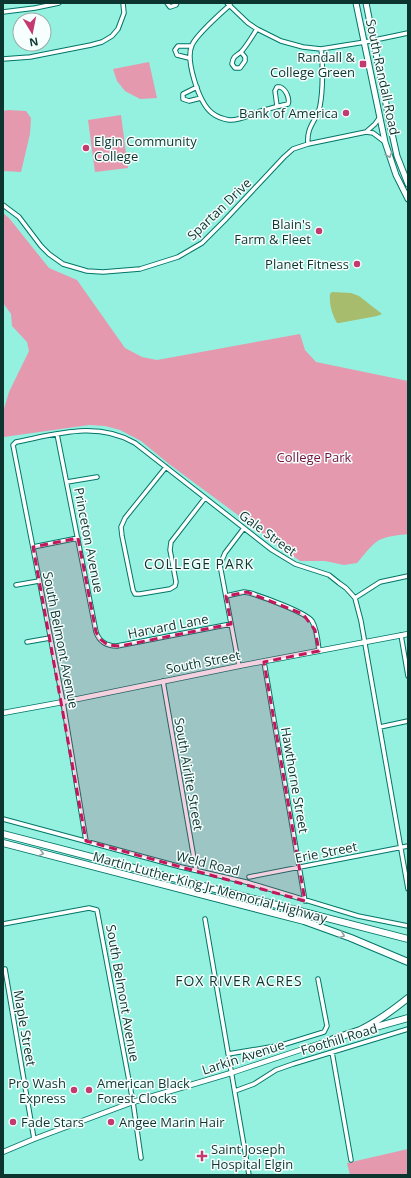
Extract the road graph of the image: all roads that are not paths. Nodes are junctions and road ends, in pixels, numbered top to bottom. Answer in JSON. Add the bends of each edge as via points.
{"nodes":[{"id":1,"x":34,"y":3,"type":"edge"},
{"id":2,"x":59,"y":3,"type":"edge"},
{"id":3,"x":123,"y":3,"type":"edge"},
{"id":4,"x":167,"y":3,"type":"edge"},
{"id":5,"x":177,"y":3,"type":"edge"},
{"id":6,"x":356,"y":3,"type":"edge"},
{"id":7,"x":366,"y":3,"type":"edge"},
{"id":8,"x":228,"y":4,"type":"edge"},
{"id":9,"x":35,"y":8,"type":"junction"},
{"id":10,"x":3,"y":12,"type":"edge"},
{"id":11,"x":257,"y":29,"type":"junction"},
{"id":12,"x":408,"y":33,"type":"edge"},
{"id":13,"x":373,"y":40,"type":"junction"},
{"id":14,"x":365,"y":42,"type":"junction"},
{"id":15,"x":191,"y":46,"type":"junction"},
{"id":16,"x":321,"y":49,"type":"junction"},
{"id":17,"x":241,"y":52,"type":"junction"},
{"id":18,"x":189,"y":58,"type":"junction"},
{"id":19,"x":3,"y":59,"type":"edge"},
{"id":20,"x":197,"y":87,"type":"junction"},
{"id":21,"x":201,"y":98,"type":"junction"},
{"id":22,"x":278,"y":106,"type":"junction"},
{"id":23,"x":380,"y":117,"type":"junction"},
{"id":24,"x":366,"y":132,"type":"junction"},
{"id":25,"x":385,"y":142,"type":"junction"},
{"id":26,"x":308,"y":144,"type":"junction"},
{"id":27,"x":408,"y":184,"type":"edge"},
{"id":28,"x":408,"y":199,"type":"edge"},
{"id":29,"x":3,"y":204,"type":"edge"},
{"id":30,"x":57,"y":434,"type":"junction"},
{"id":31,"x":13,"y":444,"type":"joint"},
{"id":32,"x":166,"y":467,"type":"junction"},
{"id":33,"x":97,"y":477,"type":"dead end"},
{"id":34,"x":67,"y":482,"type":"junction"},
{"id":35,"x":205,"y":498,"type":"junction"},
{"id":36,"x":244,"y":528,"type":"junction"},
{"id":37,"x":78,"y":538,"type":"junction"},
{"id":38,"x":33,"y":547,"type":"junction"},
{"id":39,"x":408,"y":576,"type":"edge"},
{"id":40,"x":39,"y":581,"type":"junction"},
{"id":41,"x":16,"y":585,"type":"dead end"},
{"id":42,"x":226,"y":596,"type":"junction"},
{"id":43,"x":355,"y":598,"type":"junction"},
{"id":44,"x":231,"y":624,"type":"junction"},
{"id":45,"x":408,"y":634,"type":"edge"},
{"id":46,"x":401,"y":635,"type":"junction"},
{"id":47,"x":50,"y":638,"type":"junction"},
{"id":48,"x":27,"y":642,"type":"dead end"},
{"id":49,"x":365,"y":642,"type":"junction"},
{"id":50,"x":108,"y":645,"type":"joint"},
{"id":51,"x":319,"y":651,"type":"junction"},
{"id":52,"x":264,"y":662,"type":"junction"},
{"id":53,"x":239,"y":666,"type":"junction"},
{"id":54,"x":408,"y":676,"type":"edge"},
{"id":55,"x":163,"y":681,"type":"junction"},
{"id":56,"x":63,"y":702,"type":"junction"},
{"id":57,"x":3,"y":713,"type":"edge"},
{"id":58,"x":408,"y":721,"type":"edge"},
{"id":59,"x":380,"y":727,"type":"junction"},
{"id":60,"x":3,"y":819,"type":"edge"},
{"id":61,"x":3,"y":834,"type":"edge"},
{"id":62,"x":86,"y":841,"type":"junction"},
{"id":63,"x":3,"y":843,"type":"edge"},
{"id":64,"x":408,"y":846,"type":"edge"},
{"id":65,"x":401,"y":848,"type":"junction"},
{"id":66,"x":300,"y":867,"type":"junction"},
{"id":67,"x":196,"y":870,"type":"junction"},
{"id":68,"x":249,"y":877,"type":"dead end"},
{"id":69,"x":408,"y":889,"type":"edge"},
{"id":70,"x":305,"y":901,"type":"junction"},
{"id":71,"x":205,"y":919,"type":"dead end"},
{"id":72,"x":3,"y":924,"type":"edge"},
{"id":73,"x":408,"y":926,"type":"edge"},
{"id":74,"x":408,"y":939,"type":"edge"},
{"id":75,"x":408,"y":962,"type":"edge"},
{"id":76,"x":5,"y":969,"type":"dead end"},
{"id":77,"x":318,"y":979,"type":"dead end"},
{"id":78,"x":408,"y":998,"type":"edge"},
{"id":79,"x":408,"y":1018,"type":"edge"},
{"id":80,"x":408,"y":1029,"type":"edge"},
{"id":81,"x":333,"y":1040,"type":"junction"},
{"id":82,"x":332,"y":1052,"type":"junction"},
{"id":83,"x":228,"y":1054,"type":"junction"},
{"id":84,"x":231,"y":1073,"type":"junction"},
{"id":85,"x":235,"y":1091,"type":"junction"},
{"id":86,"x":133,"y":1102,"type":"junction"},
{"id":87,"x":34,"y":1139,"type":"junction"},
{"id":88,"x":3,"y":1152,"type":"edge"},
{"id":89,"x":141,"y":1158,"type":"dead end"},
{"id":90,"x":351,"y":1160,"type":"dead end"},
{"id":91,"x":249,"y":1175,"type":"edge"}],
"edges":[{"from":1,"to":9,"type":"street"},
{"from":2,"to":9,"type":"street"},
{"from":3,"to":19,"type":"street","via":[[124,13],[118,29],[102,42],[30,57]]},
{"from":4,"to":5,"type":"street","via":[[170,7]]},
{"from":6,"to":14,"type":"main road","name":"South Randall Road"},
{"from":7,"to":13,"type":"main road","name":"South Randall Road"},
{"from":8,"to":11,"type":"street"},
{"from":8,"to":15,"type":"street"},
{"from":9,"to":10,"type":"street"},
{"from":11,"to":16,"type":"street","via":[[281,41]]},
{"from":11,"to":17,"type":"street"},
{"from":12,"to":13,"type":"street"},
{"from":13,"to":14,"type":"street"},
{"from":13,"to":27,"type":"main road","name":"South Randall Road","via":[[397,156]]},
{"from":14,"to":16,"type":"street"},
{"from":14,"to":23,"type":"main road","name":"South Randall Road"},
{"from":15,"to":18,"type":"street"},
{"from":15,"to":18,"type":"street","via":[[178,46],[175,50],[177,55]]},
{"from":16,"to":26,"type":"street","via":[[320,107],[308,130]]},
{"from":17,"to":17,"type":"street","via":[[232,62],[237,68],[242,67],[245,61]]},
{"from":18,"to":20,"type":"street"},
{"from":20,"to":21,"type":"street"},
{"from":20,"to":21,"type":"street","via":[[185,92],[183,99],[188,101]]},
{"from":21,"to":22,"type":"street","via":[[213,114],[230,120]]},
{"from":22,"to":22,"type":"street","via":[[275,91],[282,87],[289,102]]},
{"from":23,"to":24,"type":"street"},
{"from":23,"to":25,"type":"main road","name":"South Randall Road"},
{"from":24,"to":25,"type":"street"},
{"from":24,"to":26,"type":"street","name":"Spartan Drive"},
{"from":25,"to":28,"type":"main road","name":"South Randall Road","one_way":true,"via":[[396,175]]},
{"from":26,"to":29,"type":"street","name":"Spartan Drive","via":[[293,149],[284,157],[202,243],[178,257],[140,269],[87,271],[63,264],[49,254],[19,217]]},
{"from":30,"to":31,"type":"street","name":"Gale Street"},
{"from":30,"to":32,"type":"street","name":"Gale Street","via":[[100,431],[120,436]]},
{"from":30,"to":34,"type":"street","name":"Princeton Avenue"},
{"from":31,"to":38,"type":"street","name":"South Belmont Avenue"},
{"from":32,"to":35,"type":"street","name":"Gale Street"},
{"from":32,"to":35,"type":"street","via":[[123,523],[121,531],[134,592],[140,594],[173,588],[176,584],[171,542]]},
{"from":33,"to":34,"type":"street"},
{"from":34,"to":37,"type":"street","name":"Princeton Avenue"},
{"from":35,"to":36,"type":"street","name":"Gale Street"},
{"from":36,"to":42,"type":"street","via":[[224,553],[221,563]]},
{"from":36,"to":43,"type":"street","name":"Gale Street","via":[[287,560],[332,577]]},
{"from":37,"to":38,"type":"street"},
{"from":37,"to":50,"type":"street","name":"Princeton Avenue","via":[[96,632]]},
{"from":38,"to":40,"type":"street","name":"South Belmont Avenue"},
{"from":39,"to":43,"type":"street","via":[[380,582]]},
{"from":40,"to":41,"type":"street"},
{"from":40,"to":47,"type":"street","name":"South Belmont Avenue"},
{"from":42,"to":44,"type":"street"},
{"from":42,"to":51,"type":"street","via":[[250,593],[303,614],[313,623]]},
{"from":43,"to":49,"type":"street","name":"Gale Street"},
{"from":44,"to":50,"type":"street","name":"Harvard Lane","via":[[120,646]]},
{"from":44,"to":53,"type":"street"},
{"from":45,"to":46,"type":"street","name":"South Street"},
{"from":46,"to":49,"type":"street","name":"South Street"},
{"from":46,"to":54,"type":"street"},
{"from":47,"to":48,"type":"street"},
{"from":47,"to":56,"type":"street","name":"South Belmont Avenue"},
{"from":49,"to":51,"type":"street","name":"South Street"},
{"from":49,"to":59,"type":"street","name":"Gale Street"},
{"from":51,"to":52,"type":"street","name":"South Street"},
{"from":52,"to":53,"type":"street","name":"South Street"},
{"from":52,"to":66,"type":"street","name":"Hawthorne Street"},
{"from":53,"to":55,"type":"street","name":"South Street"},
{"from":55,"to":56,"type":"street","name":"South Street"},
{"from":55,"to":67,"type":"street","name":"South Airlite Street"},
{"from":56,"to":57,"type":"street","name":"South Street"},
{"from":56,"to":62,"type":"street","name":"South Belmont Avenue"},
{"from":58,"to":59,"type":"street"},
{"from":59,"to":65,"type":"street","name":"Gale Street"},
{"from":60,"to":62,"type":"street","name":"Weld Road"},
{"from":61,"to":74,"type":"highway","name":"Martin Luther King Jr Memorial Highway"},
{"from":62,"to":67,"type":"street","name":"Weld Road"},
{"from":63,"to":75,"type":"highway","name":"Martin Luther King Jr Memorial Highway","one_way":true,"via":[[304,921]]},
{"from":64,"to":65,"type":"street","name":"Erie Street"},
{"from":65,"to":66,"type":"street","name":"Erie Street"},
{"from":65,"to":69,"type":"street","name":"Gale Street"},
{"from":66,"to":68,"type":"street","name":"Erie Street"},
{"from":66,"to":70,"type":"street","name":"Hawthorne Street"},
{"from":67,"to":70,"type":"street","name":"Weld Road","via":[[246,882]]},
{"from":70,"to":73,"type":"street","name":"Weld Road","via":[[358,916]]},
{"from":71,"to":83,"type":"street"},
{"from":72,"to":86,"type":"street","name":"South Belmont Avenue","via":[[89,908],[97,910]]},
{"from":76,"to":87,"type":"street","name":"Maple Street"},
{"from":77,"to":83,"type":"street","via":[[327,1026],[324,1032],[282,1045]]},
{"from":78,"to":81,"type":"highway","via":[[370,1025]]},
{"from":79,"to":81,"type":"highway"},
{"from":80,"to":82,"type":"street","name":"Foothill Road"},
{"from":81,"to":84,"type":"street","name":"Larkin Avenue"},
{"from":82,"to":85,"type":"street","name":"Foothill Road","via":[[276,1070],[254,1084]]},
{"from":82,"to":90,"type":"street"},
{"from":83,"to":84,"type":"street"},
{"from":84,"to":85,"type":"street"},
{"from":84,"to":86,"type":"street","name":"Larkin Avenue"},
{"from":85,"to":91,"type":"street"},
{"from":86,"to":87,"type":"street","name":"Larkin Avenue"},
{"from":86,"to":89,"type":"street","name":"South Belmont Avenue"},
{"from":87,"to":88,"type":"street","name":"Larkin Avenue"}]}
